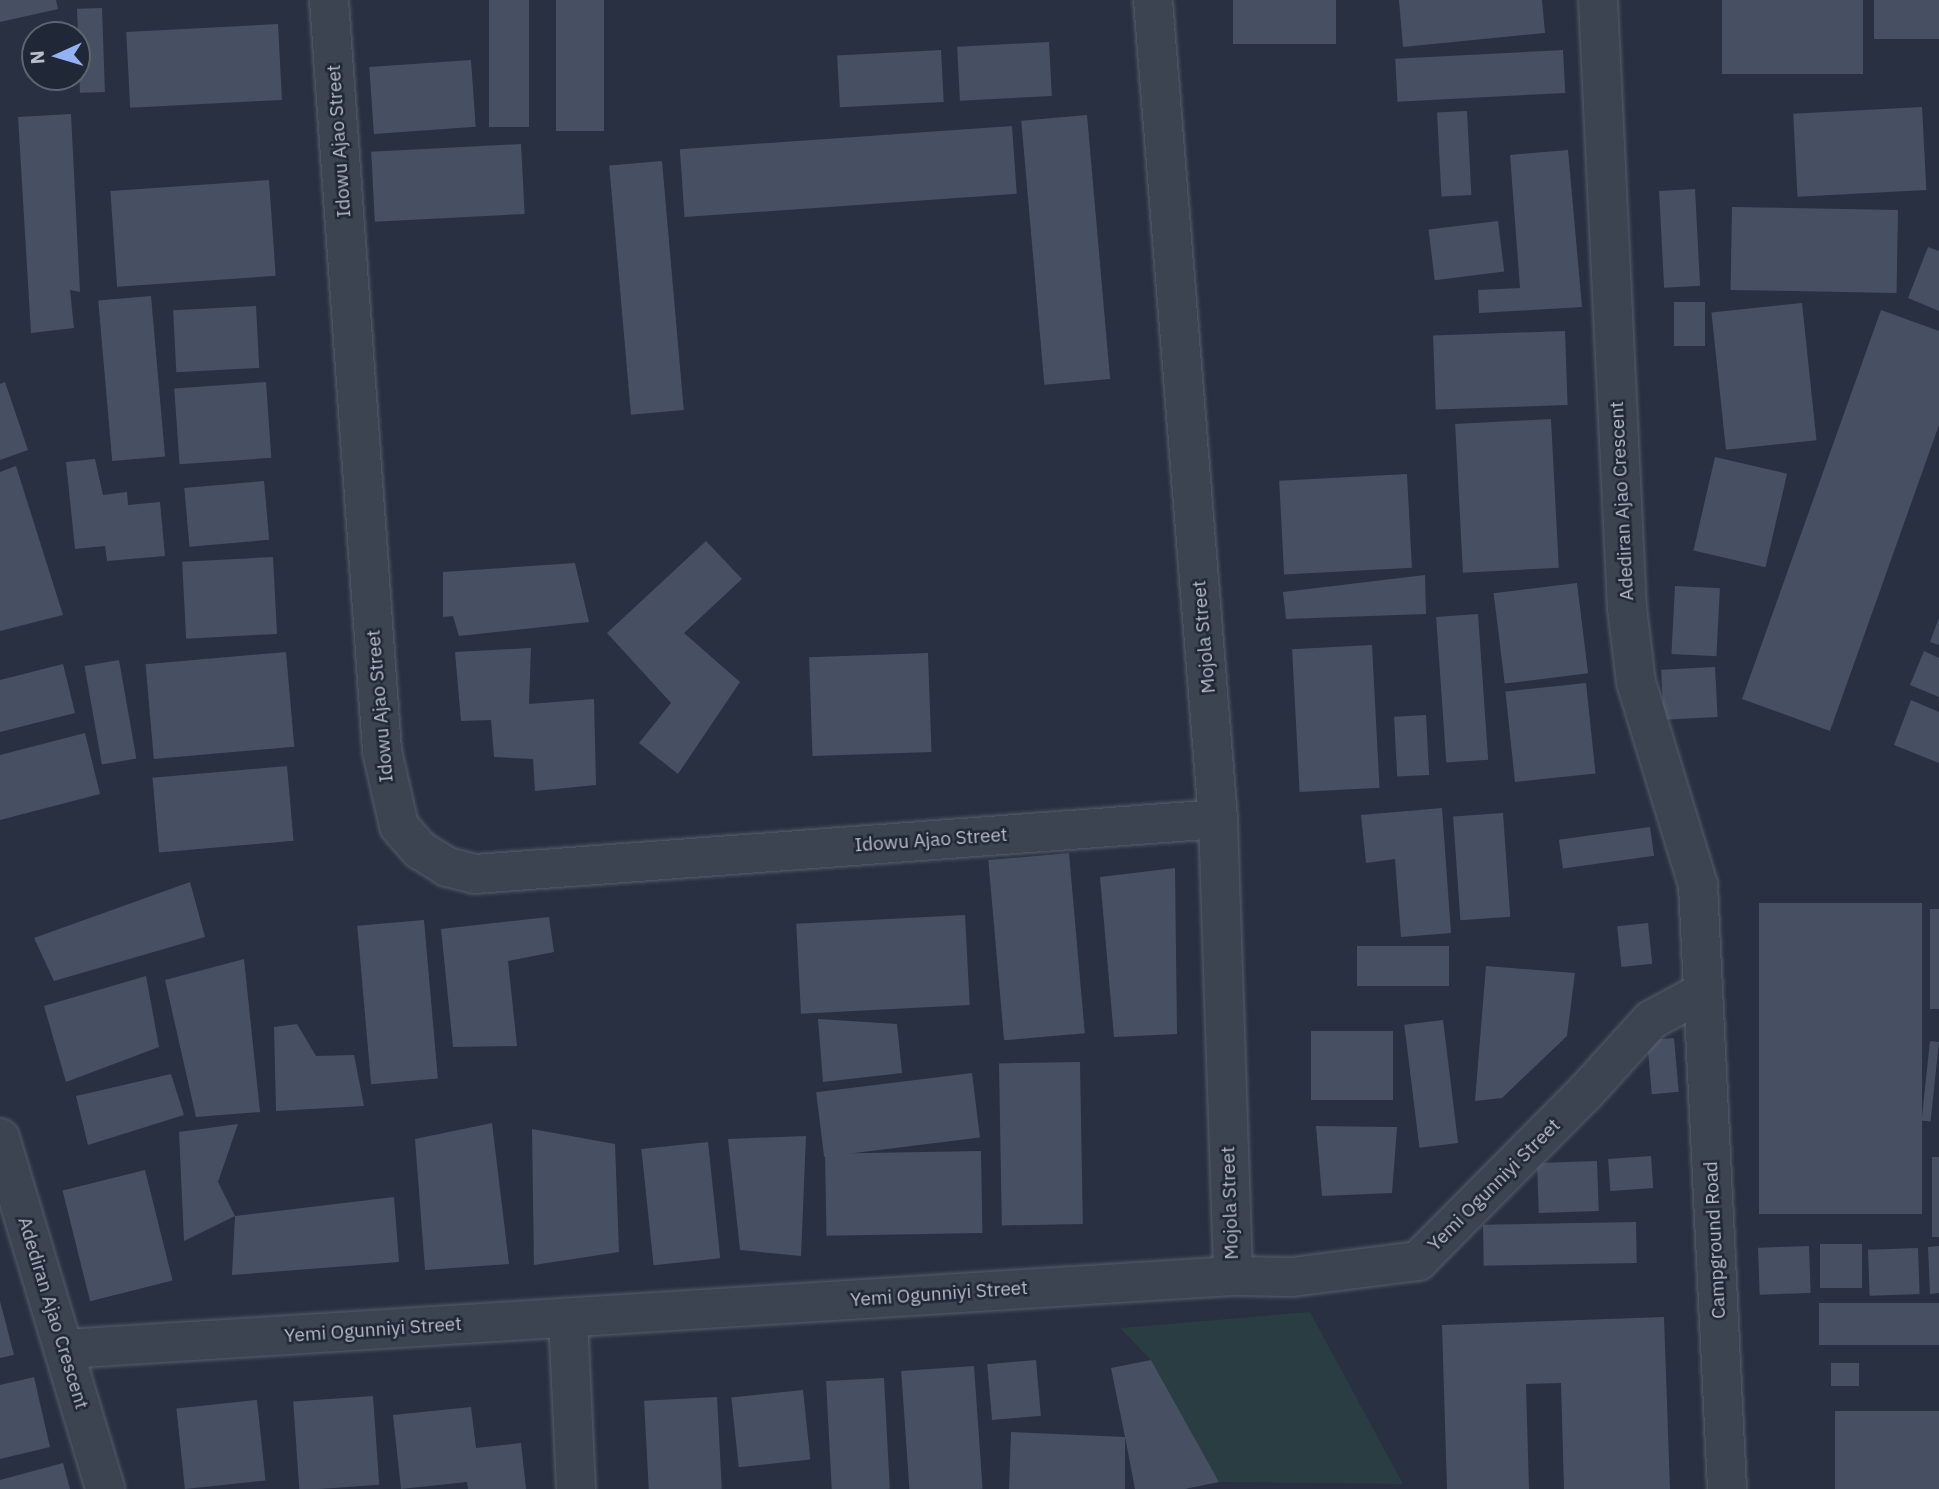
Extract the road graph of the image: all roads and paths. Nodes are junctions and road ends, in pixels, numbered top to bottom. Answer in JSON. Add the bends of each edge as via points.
{"nodes":[{"id":1,"x":329,"y":0,"type":"edge"},
{"id":2,"x":1153,"y":0,"type":"edge"},
{"id":3,"x":1598,"y":0,"type":"edge"},
{"id":4,"x":1218,"y":819,"type":"junction"},
{"id":5,"x":1703,"y":992,"type":"junction"},
{"id":6,"x":0,"y":1138,"type":"edge"},
{"id":7,"x":1233,"y":1276,"type":"junction"},
{"id":8,"x":568,"y":1318,"type":"junction"},
{"id":9,"x":65,"y":1349,"type":"junction"},
{"id":10,"x":104,"y":1489,"type":"edge"},
{"id":11,"x":576,"y":1489,"type":"edge"},
{"id":12,"x":1727,"y":1489,"type":"edge"}],
"edges":[{"from":1,"to":4,"type":"street","name":"Idowu Ajao Street","via":[[382,751],[399,826],[420,850],[447,867],[475,874]]},
{"from":2,"to":4,"type":"street","name":"Mojola Street"},
{"from":3,"to":5,"type":"street","name":"Adediran Ajao Crescent","via":[[1628,608],[1636,682],[1698,885]]},
{"from":4,"to":7,"type":"street","name":"Mojola Street"},
{"from":5,"to":7,"type":"street","name":"Yemi Ogunniyi Street","via":[[1651,1020],[1418,1261],[1292,1277]]},
{"from":5,"to":12,"type":"street","name":"Campground Road"},
{"from":6,"to":9,"type":"street","name":"Adediran Ajao Crescent"},
{"from":7,"to":8,"type":"street","name":"Yemi Ogunniyi Street"},
{"from":8,"to":9,"type":"street","name":"Yemi Ogunniyi Street"},
{"from":8,"to":11,"type":"street"},
{"from":9,"to":10,"type":"street","name":"Adediran Ajao Crescent"}]}
